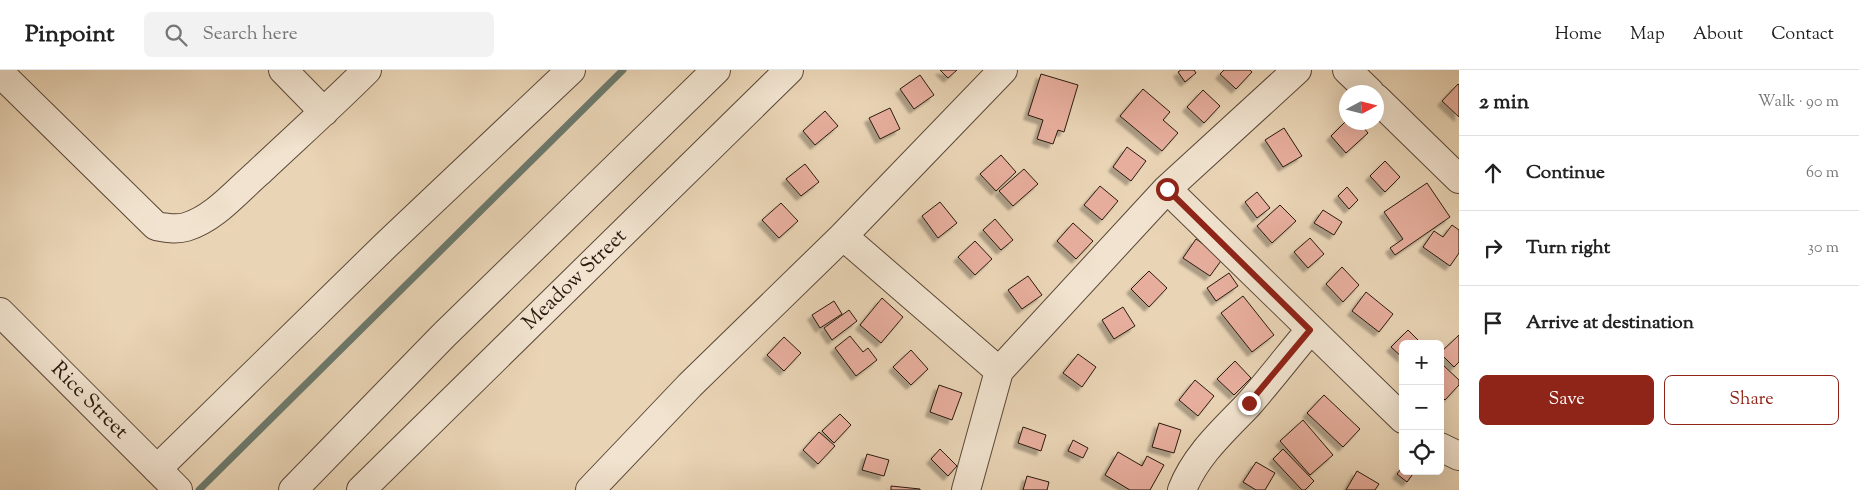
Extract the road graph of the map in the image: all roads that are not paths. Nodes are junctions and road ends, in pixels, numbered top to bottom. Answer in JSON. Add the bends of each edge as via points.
{"nodes":[{"id":1,"x":283,"y":70,"type":"edge"},
{"id":2,"x":367,"y":70,"type":"edge"},
{"id":3,"x":571,"y":70,"type":"edge"},
{"id":4,"x":716,"y":70,"type":"edge"},
{"id":5,"x":790,"y":70,"type":"edge"},
{"id":6,"x":1004,"y":70,"type":"edge"},
{"id":7,"x":1297,"y":70,"type":"edge"},
{"id":8,"x":1347,"y":70,"type":"edge"},
{"id":9,"x":0,"y":73,"type":"edge"},
{"id":10,"x":1363,"y":85,"type":"edge"},
{"id":11,"x":1384,"y":106,"type":"edge"},
{"id":12,"x":324,"y":112,"type":"junction"},
{"id":13,"x":1459,"y":179,"type":"edge"},
{"id":14,"x":1167,"y":189,"type":"junction"},
{"id":15,"x":843,"y":236,"type":"junction"},
{"id":16,"x":0,"y":312,"type":"edge"},
{"id":17,"x":1310,"y":330,"type":"junction"},
{"id":18,"x":999,"y":371,"type":"junction"},
{"id":19,"x":1399,"y":415,"type":"edge"},
{"id":20,"x":1444,"y":449,"type":"edge"},
{"id":21,"x":1459,"y":456,"type":"edge"},
{"id":22,"x":166,"y":478,"type":"edge"},
{"id":23,"x":293,"y":490,"type":"edge"},
{"id":24,"x":361,"y":490,"type":"edge"},
{"id":25,"x":590,"y":490,"type":"edge"},
{"id":26,"x":966,"y":490,"type":"edge"},
{"id":27,"x":1182,"y":490,"type":"edge"}],
"edges":[{"from":1,"to":12,"type":"street"},
{"from":2,"to":12,"type":"street"},
{"from":3,"to":22,"type":"street","via":[[386,245]]},
{"from":4,"to":23,"type":"street","via":[[444,336]]},
{"from":5,"to":24,"type":"street","name":"Meadow Street"},
{"from":6,"to":15,"type":"street"},
{"from":7,"to":14,"type":"street"},
{"from":8,"to":10,"type":"street"},
{"from":9,"to":12,"type":"street","via":[[156,226],[170,229],[186,227],[222,205]]},
{"from":11,"to":13,"type":"street"},
{"from":14,"to":17,"type":"street"},
{"from":14,"to":18,"type":"street"},
{"from":15,"to":18,"type":"street"},
{"from":15,"to":25,"type":"street","via":[[690,385]]},
{"from":16,"to":22,"type":"street","name":"Rice Street"},
{"from":17,"to":19,"type":"street"},
{"from":17,"to":27,"type":"street","via":[[1207,448],[1188,473]]},
{"from":18,"to":26,"type":"street"},
{"from":20,"to":21,"type":"street"}]}
